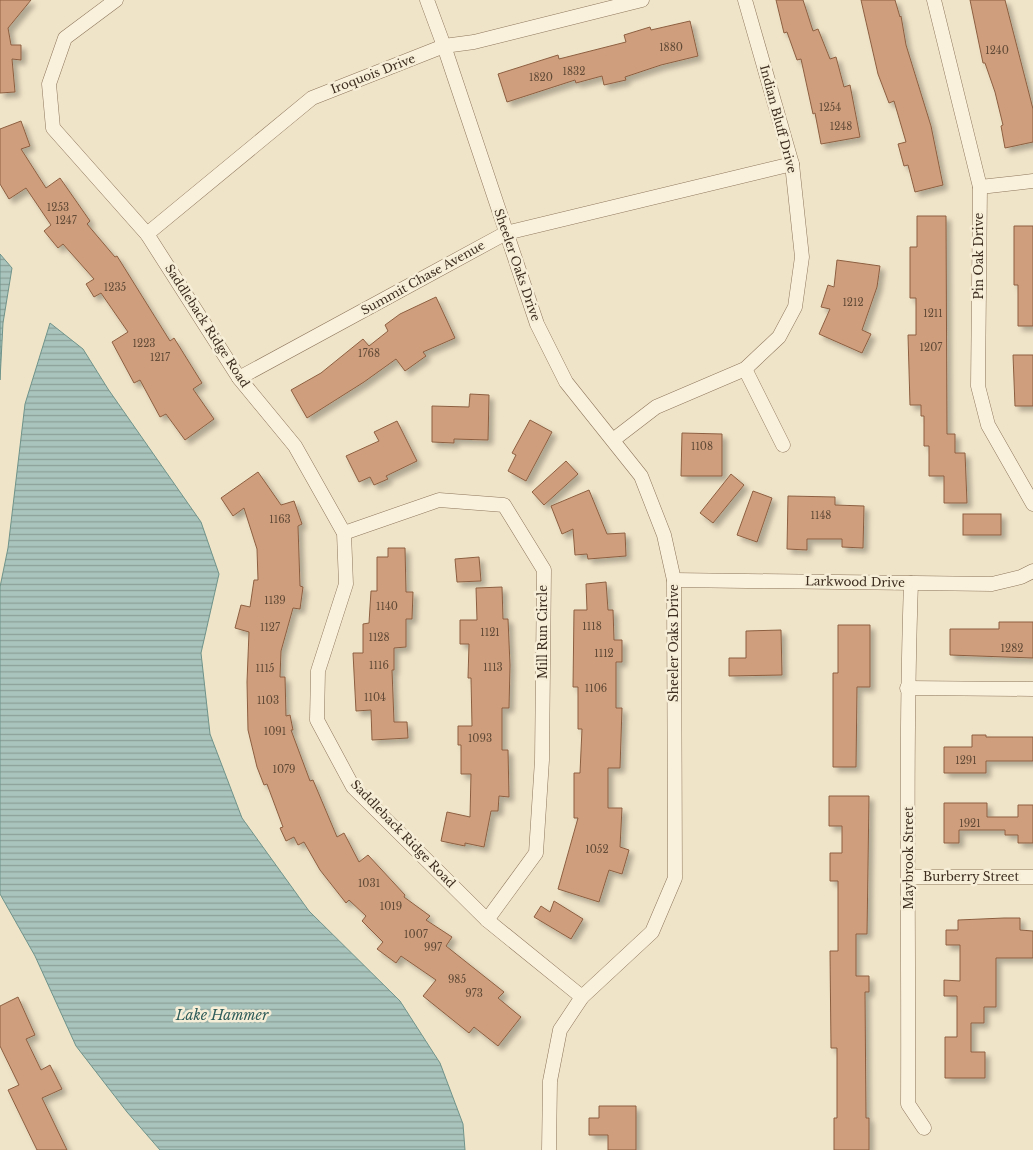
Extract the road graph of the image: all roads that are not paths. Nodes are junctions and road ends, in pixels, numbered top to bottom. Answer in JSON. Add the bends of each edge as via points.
{"nodes":[{"id":1,"x":116,"y":0,"type":"edge"},
{"id":2,"x":427,"y":0,"type":"edge"},
{"id":3,"x":642,"y":0,"type":"edge"},
{"id":4,"x":745,"y":0,"type":"edge"},
{"id":5,"x":934,"y":0,"type":"edge"},
{"id":6,"x":444,"y":46,"type":"junction"},
{"id":7,"x":792,"y":164,"type":"junction"},
{"id":8,"x":1033,"y":181,"type":"edge"},
{"id":9,"x":980,"y":187,"type":"junction"},
{"id":10,"x":506,"y":233,"type":"junction"},
{"id":11,"x":147,"y":234,"type":"junction"},
{"id":12,"x":745,"y":369,"type":"junction"},
{"id":13,"x":239,"y":378,"type":"junction"},
{"id":14,"x":613,"y":440,"type":"junction"},
{"id":15,"x":783,"y":445,"type":"dead end"},
{"id":16,"x":1033,"y":504,"type":"edge"},
{"id":17,"x":344,"y":533,"type":"junction"},
{"id":18,"x":1033,"y":571,"type":"edge"},
{"id":19,"x":674,"y":580,"type":"junction"},
{"id":20,"x":911,"y":583,"type":"junction"},
{"id":21,"x":907,"y":688,"type":"junction"},
{"id":22,"x":1033,"y":689,"type":"edge"},
{"id":23,"x":909,"y":877,"type":"junction"},
{"id":24,"x":1033,"y":877,"type":"edge"},
{"id":25,"x":487,"y":920,"type":"junction"},
{"id":26,"x":582,"y":997,"type":"junction"},
{"id":27,"x":924,"y":1128,"type":"dead end"},
{"id":28,"x":549,"y":1150,"type":"edge"}],
"edges":[{"from":1,"to":11,"type":"street","name":"Saddleback Ridge Road","via":[[66,38],[49,84],[53,128]]},
{"from":2,"to":6,"type":"street","name":"Sheeler Oaks Drive"},
{"from":3,"to":6,"type":"street","name":"Iroquois Drive","via":[[474,42]]},
{"from":4,"to":7,"type":"street","name":"Indian Bluff Drive"},
{"from":5,"to":9,"type":"street","name":"Pin Oak Drive"},
{"from":6,"to":10,"type":"street","name":"Sheeler Oaks Drive"},
{"from":6,"to":11,"type":"street","name":"Iroquois Drive","via":[[312,98]]},
{"from":7,"to":10,"type":"street","name":"Summit Chase Avenue"},
{"from":7,"to":12,"type":"street","name":"Indian Bluff Drive","via":[[802,257],[795,307],[779,337]]},
{"from":8,"to":9,"type":"street"},
{"from":9,"to":16,"type":"street","name":"Pin Oak Drive","via":[[978,386],[988,425]]},
{"from":10,"to":13,"type":"street","name":"Summit Chase Avenue"},
{"from":10,"to":14,"type":"street","name":"Sheeler Oaks Drive","via":[[536,324],[566,382]]},
{"from":11,"to":13,"type":"street","name":"Saddleback Ridge Road"},
{"from":12,"to":14,"type":"street","name":"Indian Bluff Drive","via":[[656,407]]},
{"from":12,"to":15,"type":"street"},
{"from":13,"to":17,"type":"street","name":"Saddleback Ridge Road","via":[[295,446]]},
{"from":14,"to":19,"type":"street","name":"Sheeler Oaks Drive","via":[[642,476],[664,534]]},
{"from":17,"to":25,"type":"street","name":"Saddleback Ridge Road","via":[[346,584],[318,671],[317,720],[353,787]]},
{"from":17,"to":25,"type":"street","name":"Mill Run Circle","via":[[439,500],[504,505],[544,570],[542,760],[536,852]]},
{"from":18,"to":20,"type":"street","name":"Larkwood Drive","via":[[992,584]]},
{"from":19,"to":20,"type":"street","name":"Larkwood Drive"},
{"from":19,"to":26,"type":"street","name":"Sheeler Oaks Drive","via":[[675,878],[652,932]]},
{"from":20,"to":21,"type":"street","name":"Maybrook Street"},
{"from":21,"to":22,"type":"street"},
{"from":21,"to":23,"type":"street","name":"Maybrook Street"},
{"from":23,"to":24,"type":"street","name":"Burberry Street"},
{"from":23,"to":27,"type":"street","name":"Maybrook Street","via":[[908,1104]]},
{"from":25,"to":26,"type":"street","name":"Saddleback Ridge Road"},
{"from":26,"to":28,"type":"street","name":"Sheeler Oaks Drive","via":[[560,1030],[550,1082]]}]}
